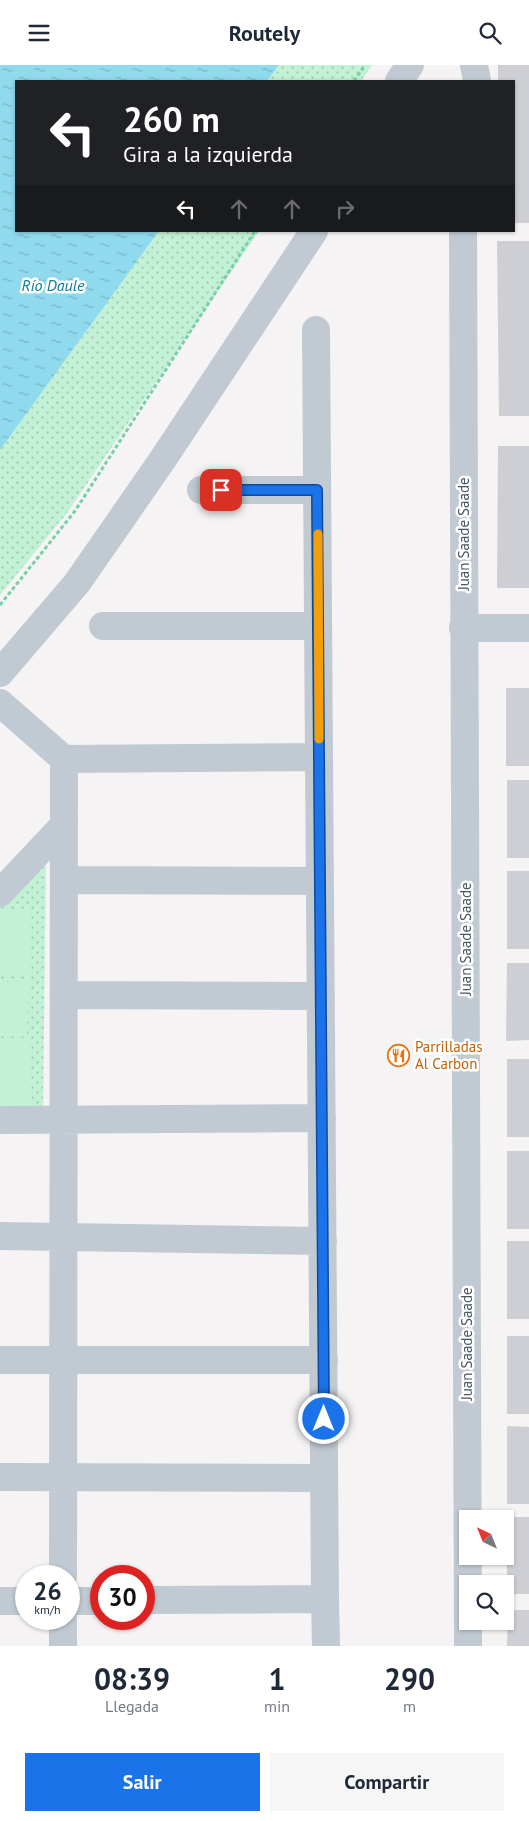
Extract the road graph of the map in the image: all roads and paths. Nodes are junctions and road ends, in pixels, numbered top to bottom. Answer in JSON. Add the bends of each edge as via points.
{"nodes":[{"id":1,"x":365,"y":65,"type":"edge"},
{"id":2,"x":410,"y":65,"type":"edge"},
{"id":3,"x":476,"y":65,"type":"edge"},
{"id":4,"x":355,"y":80,"type":"edge"},
{"id":5,"x":401,"y":80,"type":"edge"},
{"id":6,"x":408,"y":80,"type":"edge"},
{"id":7,"x":477,"y":80,"type":"edge"},
{"id":8,"x":254,"y":232,"type":"edge"},
{"id":9,"x":313,"y":232,"type":"edge"},
{"id":10,"x":463,"y":232,"type":"edge"},
{"id":11,"x":316,"y":330,"type":"dead end"},
{"id":12,"x":201,"y":490,"type":"dead end"},
{"id":13,"x":317,"y":490,"type":"junction"},
{"id":14,"x":0,"y":605,"type":"edge"},
{"id":15,"x":103,"y":626,"type":"dead end"},
{"id":16,"x":318,"y":626,"type":"junction"},
{"id":17,"x":463,"y":628,"type":"junction"},
{"id":18,"x":529,"y":628,"type":"edge"},
{"id":19,"x":0,"y":673,"type":"edge"},
{"id":20,"x":0,"y":703,"type":"edge"},
{"id":21,"x":319,"y":757,"type":"junction"},
{"id":22,"x":64,"y":759,"type":"junction"},
{"id":23,"x":64,"y":825,"type":"junction"},
{"id":24,"x":64,"y":880,"type":"junction"},
{"id":25,"x":320,"y":881,"type":"junction"},
{"id":26,"x":0,"y":893,"type":"edge"},
{"id":27,"x":64,"y":995,"type":"junction"},
{"id":28,"x":321,"y":996,"type":"junction"},
{"id":29,"x":322,"y":1118,"type":"junction"},
{"id":30,"x":64,"y":1119,"type":"junction"},
{"id":31,"x":0,"y":1120,"type":"edge"},
{"id":32,"x":0,"y":1236,"type":"edge"},
{"id":33,"x":64,"y":1237,"type":"junction"},
{"id":34,"x":323,"y":1241,"type":"junction"},
{"id":35,"x":0,"y":1360,"type":"edge"},
{"id":36,"x":64,"y":1360,"type":"junction"},
{"id":37,"x":324,"y":1360,"type":"junction"},
{"id":38,"x":0,"y":1477,"type":"edge"},
{"id":39,"x":63,"y":1477,"type":"junction"},
{"id":40,"x":324,"y":1478,"type":"junction"},
{"id":41,"x":63,"y":1565,"type":"edge"},
{"id":42,"x":325,"y":1599,"type":"junction"},
{"id":43,"x":0,"y":1601,"type":"edge"},
{"id":44,"x":15,"y":1601,"type":"edge"},
{"id":45,"x":155,"y":1601,"type":"edge"},
{"id":46,"x":63,"y":1630,"type":"edge"},
{"id":47,"x":63,"y":1646,"type":"edge"},
{"id":48,"x":326,"y":1646,"type":"edge"},
{"id":49,"x":468,"y":1646,"type":"edge"}],
"edges":[{"from":1,"to":4,"type":"path"},
{"from":2,"to":5,"type":"street"},
{"from":2,"to":6,"type":"street"},
{"from":3,"to":7,"type":"street"},
{"from":8,"to":14,"type":"path","via":[[75,511]]},
{"from":9,"to":19,"type":"street","via":[[77,583]]},
{"from":10,"to":17,"type":"street","name":"Juan Saade Saade"},
{"from":11,"to":13,"type":"street"},
{"from":12,"to":13,"type":"street"},
{"from":13,"to":16,"type":"street"},
{"from":15,"to":16,"type":"street"},
{"from":16,"to":21,"type":"street"},
{"from":17,"to":18,"type":"street"},
{"from":17,"to":49,"type":"street","name":"Juan Saade Saade"},
{"from":20,"to":22,"type":"street"},
{"from":21,"to":22,"type":"street"},
{"from":21,"to":25,"type":"street"},
{"from":22,"to":23,"type":"street"},
{"from":23,"to":24,"type":"street"},
{"from":23,"to":26,"type":"street"},
{"from":24,"to":25,"type":"street"},
{"from":24,"to":27,"type":"street"},
{"from":25,"to":28,"type":"street"},
{"from":27,"to":28,"type":"street"},
{"from":27,"to":30,"type":"street"},
{"from":28,"to":29,"type":"street"},
{"from":29,"to":30,"type":"street"},
{"from":29,"to":34,"type":"street"},
{"from":30,"to":31,"type":"street"},
{"from":30,"to":33,"type":"street"},
{"from":32,"to":33,"type":"street"},
{"from":33,"to":34,"type":"street"},
{"from":33,"to":36,"type":"street"},
{"from":34,"to":37,"type":"street"},
{"from":35,"to":36,"type":"street"},
{"from":36,"to":37,"type":"street"},
{"from":36,"to":39,"type":"street"},
{"from":37,"to":40,"type":"street"},
{"from":38,"to":39,"type":"street"},
{"from":39,"to":40,"type":"street"},
{"from":39,"to":41,"type":"street"},
{"from":40,"to":42,"type":"street"},
{"from":42,"to":45,"type":"street"},
{"from":42,"to":48,"type":"street"},
{"from":43,"to":44,"type":"street"},
{"from":46,"to":47,"type":"street"}]}
